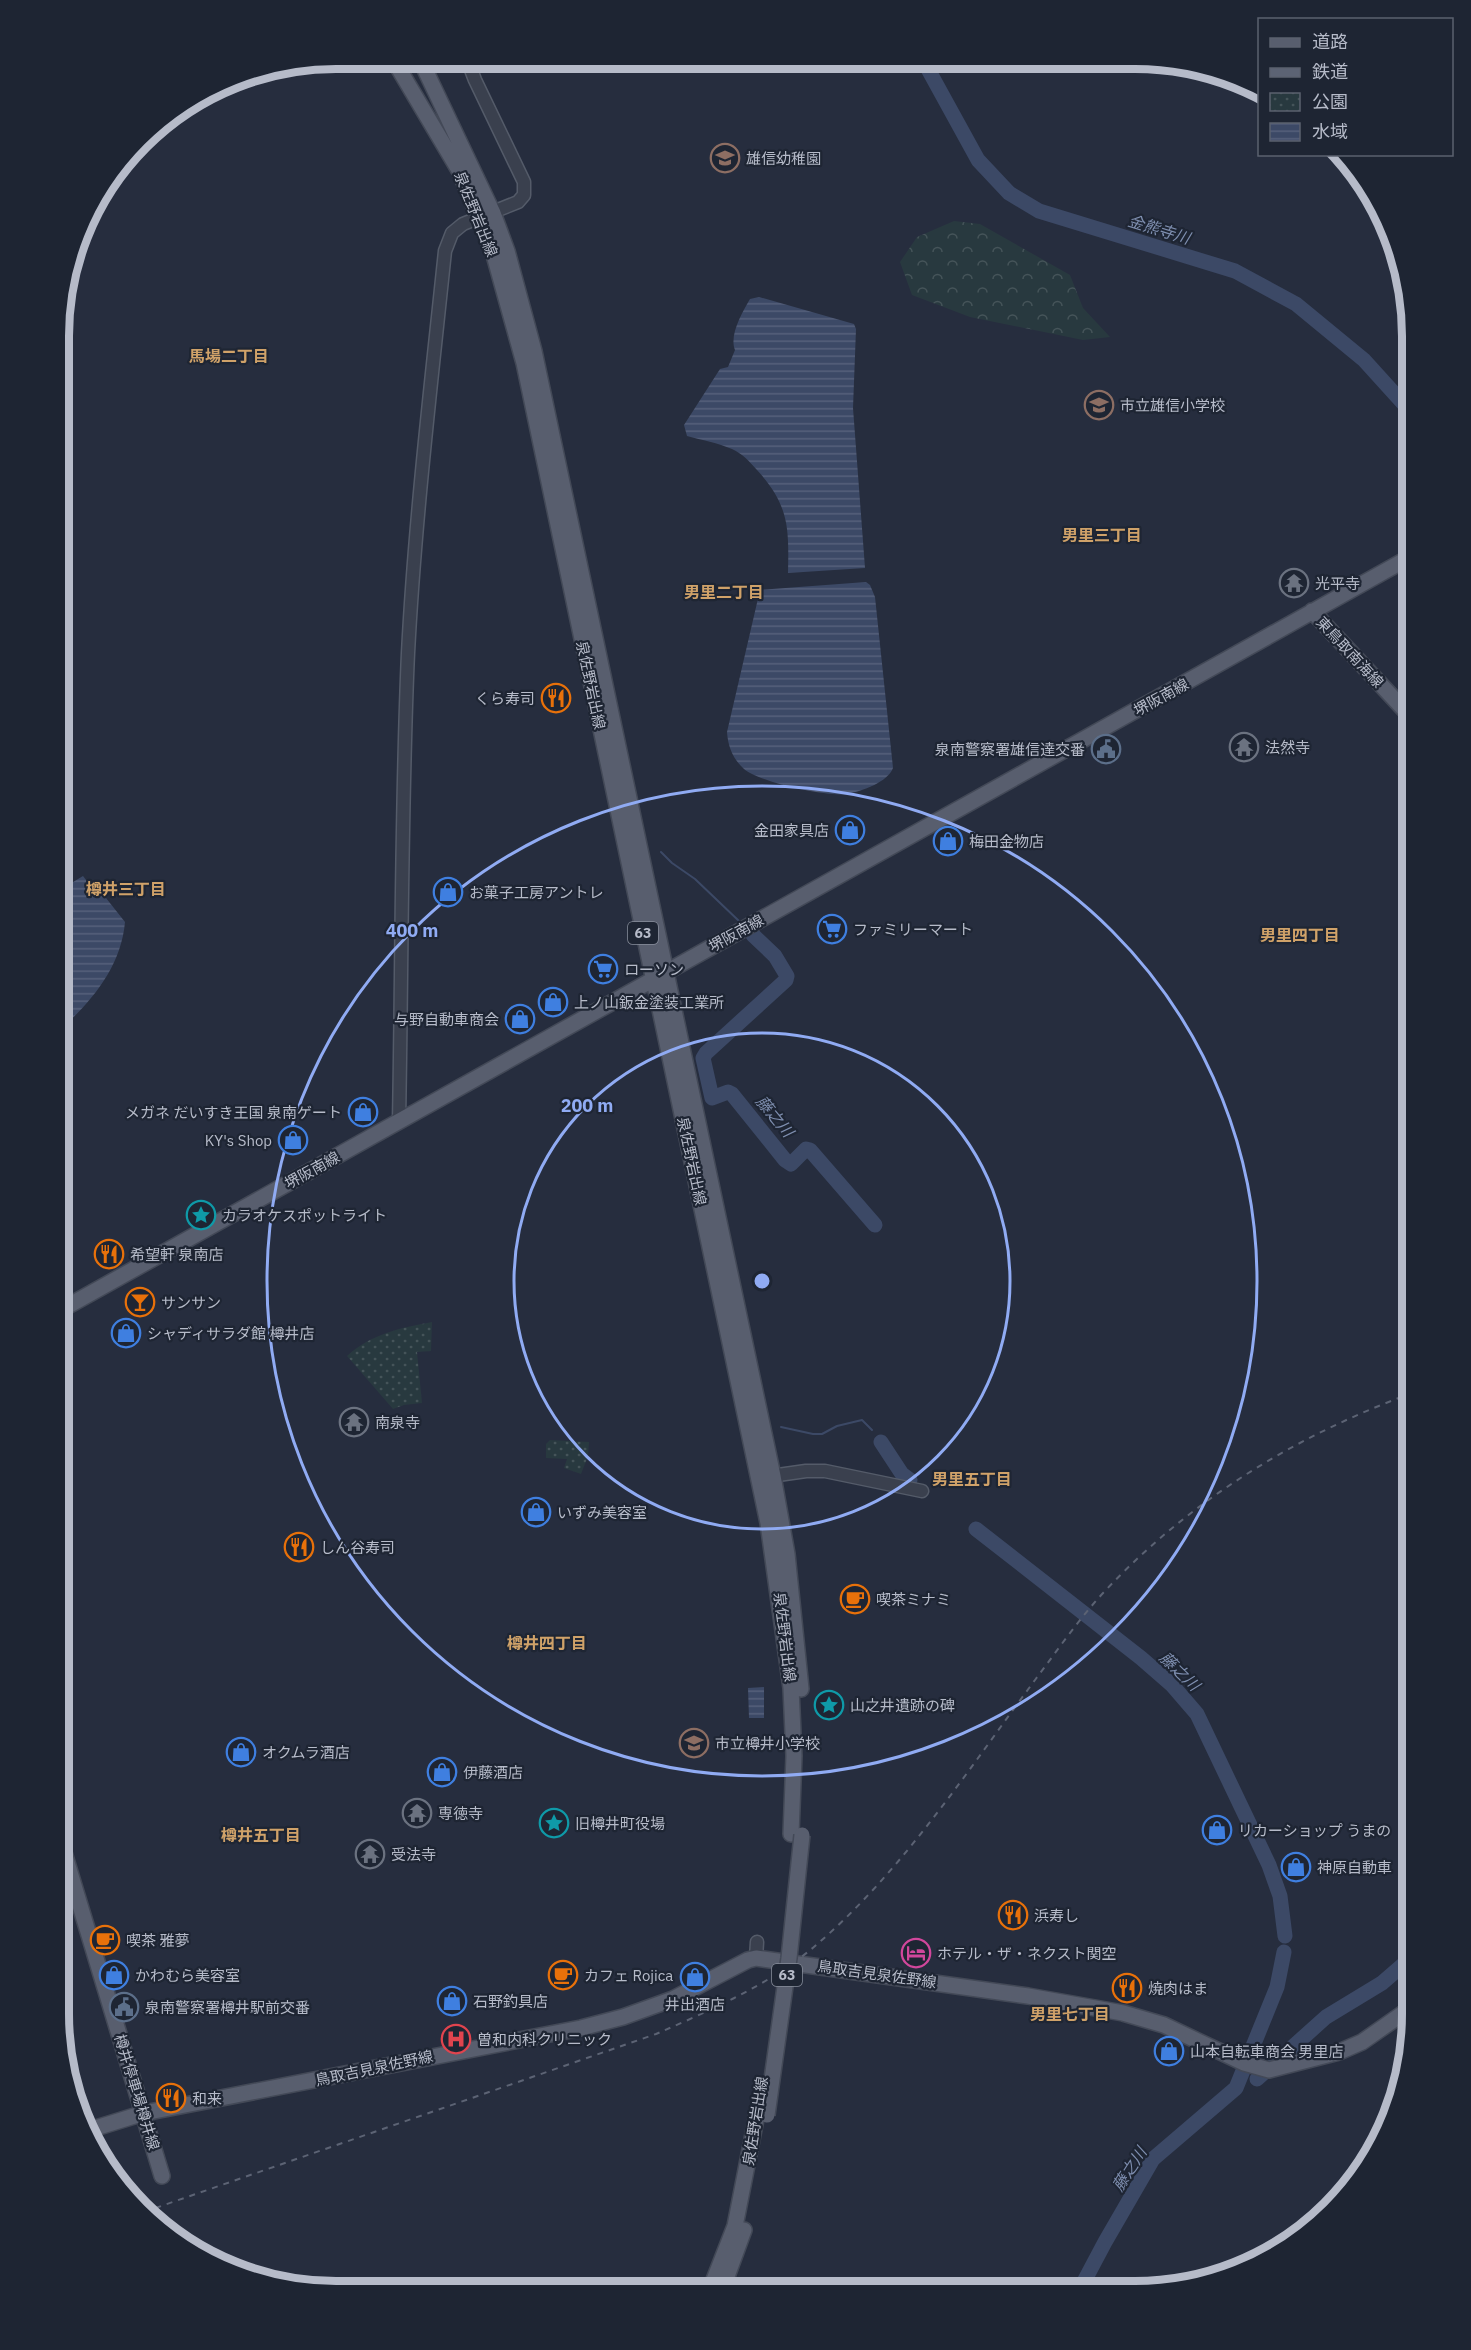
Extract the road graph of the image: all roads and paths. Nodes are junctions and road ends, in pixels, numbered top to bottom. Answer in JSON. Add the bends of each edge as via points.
{"nodes":[{"id":1,"x":399,"y":69,"type":"edge"},
{"id":2,"x":424,"y":69,"type":"edge"},
{"id":3,"x":471,"y":69,"type":"edge"},
{"id":4,"x":486,"y":216,"type":"junction"},
{"id":5,"x":1402,"y":562,"type":"edge"},
{"id":6,"x":1312,"y":612,"type":"junction"},
{"id":7,"x":1402,"y":707,"type":"edge"},
{"id":8,"x":667,"y":971,"type":"junction"},
{"id":9,"x":653,"y":980,"type":"junction"},
{"id":10,"x":399,"y":1121,"type":"junction"},
{"id":11,"x":69,"y":1305,"type":"edge"},
{"id":12,"x":766,"y":1477,"type":"junction"},
{"id":13,"x":922,"y":1491,"type":"dead end"},
{"id":14,"x":69,"y":1869,"type":"edge"},
{"id":15,"x":1402,"y":2014,"type":"edge"},
{"id":16,"x":144,"y":2113,"type":"junction"},
{"id":17,"x":762,"y":2115,"type":"junction"},
{"id":18,"x":94,"y":2128,"type":"edge"},
{"id":19,"x":162,"y":2176,"type":"dead end"},
{"id":20,"x":714,"y":2281,"type":"edge"},
{"id":21,"x":726,"y":2281,"type":"edge"}],
"edges":[{"from":1,"to":4,"type":"main road","name":"泉佐野岩出線","number":"63"},
{"from":2,"to":4,"type":"main road","name":"泉佐野岩出線","number":"63"},
{"from":3,"to":4,"type":"street","via":[[524,184],[524,195],[518,202]]},
{"from":4,"to":8,"type":"main road","name":"泉佐野岩出線","number":"63","via":[[507,251],[534,351]]},
{"from":4,"to":9,"type":"main road","name":"泉佐野岩出線","number":"63","via":[[524,363]]},
{"from":4,"to":10,"type":"street","via":[[452,233],[445,251],[423,462],[408,663]]},
{"from":5,"to":6,"type":"main road","name":"堺阪南線"},
{"from":6,"to":7,"type":"main road","name":"東鳥取南海線"},
{"from":6,"to":8,"type":"main road","name":"堺阪南線"},
{"from":8,"to":9,"type":"main road","name":"堺阪南線"},
{"from":8,"to":12,"type":"main road","name":"泉佐野岩出線","number":"63"},
{"from":9,"to":10,"type":"main road","name":"堺阪南線"},
{"from":9,"to":12,"type":"main road","name":"泉佐野岩出線","number":"63"},
{"from":10,"to":11,"type":"main road","name":"堺阪南線"},
{"from":12,"to":13,"type":"street","via":[[825,1471]]},
{"from":12,"to":17,"type":"main road","name":"泉佐野岩出線","number":"63","via":[[791,1688],[796,1834]]},
{"from":14,"to":16,"type":"main road","name":"樽井停車場樽井線"},
{"from":15,"to":16,"type":"main road","name":"鳥取吉見泉佐野線","via":[[1362,2042],[1339,2052],[1256,2067],[1164,2025],[1123,2013],[756,1950],[748,1960],[673,1999],[623,2017]]},
{"from":16,"to":18,"type":"main road","name":"鳥取吉見泉佐野線"},
{"from":16,"to":19,"type":"main road","name":"樽井停車場樽井線"},
{"from":17,"to":20,"type":"main road","name":"泉佐野岩出線","number":"63","via":[[735,2226]]},
{"from":17,"to":21,"type":"main road","name":"泉佐野岩出線","number":"63","via":[[747,2219]]}]}
